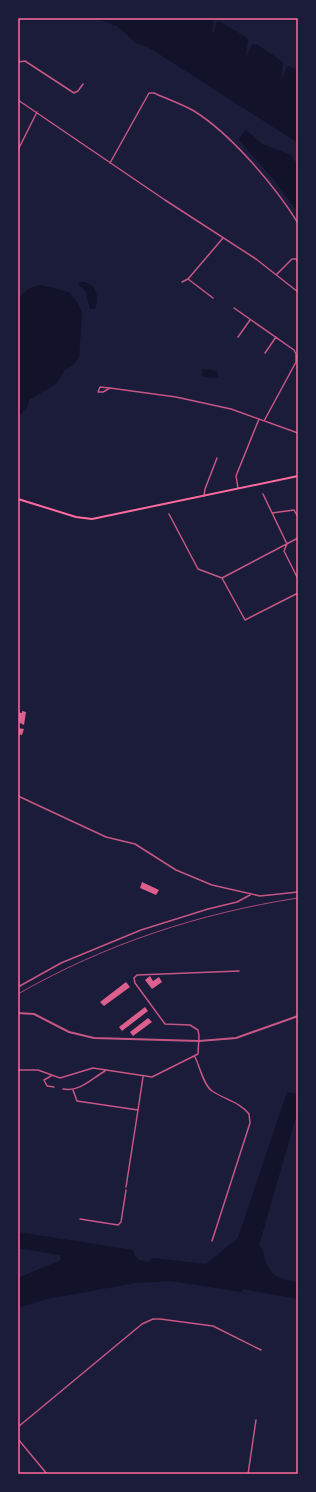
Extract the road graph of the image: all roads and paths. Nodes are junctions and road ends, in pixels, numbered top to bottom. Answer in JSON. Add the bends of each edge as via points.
{"nodes":[{"id":1,"x":18,"y":62,"type":"edge"},
{"id":2,"x":83,"y":84,"type":"dead end"},
{"id":3,"x":18,"y":100,"type":"edge"},
{"id":4,"x":37,"y":112,"type":"junction"},
{"id":5,"x":18,"y":150,"type":"edge"},
{"id":6,"x":110,"y":163,"type":"junction"},
{"id":7,"x":298,"y":224,"type":"edge"},
{"id":8,"x":223,"y":238,"type":"junction"},
{"id":9,"x":298,"y":262,"type":"edge"},
{"id":10,"x":276,"y":274,"type":"junction"},
{"id":11,"x":188,"y":278,"type":"junction"},
{"id":12,"x":182,"y":282,"type":"dead end"},
{"id":13,"x":298,"y":292,"type":"edge"},
{"id":14,"x":213,"y":298,"type":"dead end"},
{"id":15,"x":234,"y":308,"type":"dead end"},
{"id":16,"x":250,"y":320,"type":"junction"},
{"id":17,"x":238,"y":336,"type":"dead end"},
{"id":18,"x":276,"y":337,"type":"junction"},
{"id":19,"x":265,"y":353,"type":"dead end"},
{"id":20,"x":110,"y":388,"type":"junction"},
{"id":21,"x":259,"y":419,"type":"junction"},
{"id":22,"x":264,"y":421,"type":"junction"},
{"id":23,"x":298,"y":433,"type":"edge"},
{"id":24,"x":217,"y":458,"type":"dead end"},
{"id":25,"x":298,"y":476,"type":"edge"},
{"id":26,"x":238,"y":489,"type":"junction"},
{"id":27,"x":263,"y":494,"type":"dead end"},
{"id":28,"x":204,"y":496,"type":"junction"},
{"id":29,"x":18,"y":499,"type":"edge"},
{"id":30,"x":272,"y":513,"type":"junction"},
{"id":31,"x":169,"y":514,"type":"dead end"},
{"id":32,"x":298,"y":517,"type":"edge"},
{"id":33,"x":298,"y":538,"type":"edge"},
{"id":34,"x":287,"y":544,"type":"junction"},
{"id":35,"x":222,"y":578,"type":"junction"},
{"id":36,"x":298,"y":578,"type":"edge"},
{"id":37,"x":298,"y":593,"type":"edge"},
{"id":38,"x":18,"y":796,"type":"edge"},
{"id":39,"x":298,"y":892,"type":"edge"},
{"id":40,"x":250,"y":895,"type":"junction"},
{"id":41,"x":239,"y":971,"type":"dead end"},
{"id":42,"x":18,"y":986,"type":"edge"},
{"id":43,"x":18,"y":1013,"type":"edge"},
{"id":44,"x":298,"y":1016,"type":"edge"},
{"id":45,"x":199,"y":1042,"type":"junction"},
{"id":46,"x":195,"y":1057,"type":"junction"},
{"id":47,"x":18,"y":1070,"type":"edge"},
{"id":48,"x":106,"y":1070,"type":"junction"},
{"id":49,"x":52,"y":1076,"type":"junction"},
{"id":50,"x":143,"y":1076,"type":"junction"},
{"id":51,"x":54,"y":1087,"type":"dead end"},
{"id":52,"x":63,"y":1089,"type":"dead end"},
{"id":53,"x":73,"y":1090,"type":"junction"},
{"id":54,"x":138,"y":1110,"type":"junction"},
{"id":55,"x":126,"y":1187,"type":"dead end"},
{"id":56,"x":126,"y":1190,"type":"dead end"},
{"id":57,"x":80,"y":1219,"type":"dead end"},
{"id":58,"x":212,"y":1242,"type":"dead end"},
{"id":59,"x":261,"y":1350,"type":"dead end"},
{"id":60,"x":256,"y":1420,"type":"dead end"},
{"id":61,"x":18,"y":1427,"type":"edge"},
{"id":62,"x":18,"y":1439,"type":"edge"},
{"id":63,"x":47,"y":1474,"type":"edge"},
{"id":64,"x":248,"y":1474,"type":"edge"}],
"edges":[{"from":1,"to":2,"type":"street","via":[[25,61],[74,93]]},
{"from":3,"to":4,"type":"street"},
{"from":4,"to":5,"type":"street"},
{"from":4,"to":6,"type":"street"},
{"from":6,"to":7,"type":"street","via":[[149,93],[154,93],[192,110],[223,134],[263,176]]},
{"from":6,"to":8,"type":"street"},
{"from":8,"to":10,"type":"street"},
{"from":8,"to":11,"type":"street"},
{"from":9,"to":10,"type":"street","via":[[292,259]]},
{"from":10,"to":13,"type":"street"},
{"from":11,"to":12,"type":"street"},
{"from":11,"to":14,"type":"street"},
{"from":15,"to":16,"type":"street"},
{"from":16,"to":17,"type":"street"},
{"from":16,"to":18,"type":"street"},
{"from":18,"to":19,"type":"street"},
{"from":18,"to":22,"type":"street","via":[[294,350],[296,358]]},
{"from":20,"to":20,"type":"street","via":[[103,392],[98,392],[100,387]]},
{"from":20,"to":21,"type":"street","via":[[190,400],[231,409]]},
{"from":21,"to":22,"type":"street"},
{"from":21,"to":26,"type":"street","via":[[236,476]]},
{"from":22,"to":23,"type":"street"},
{"from":24,"to":28,"type":"street"},
{"from":25,"to":26,"type":"main road"},
{"from":26,"to":28,"type":"main road"},
{"from":27,"to":30,"type":"street"},
{"from":28,"to":29,"type":"main road","via":[[92,519],[68,515]]},
{"from":30,"to":32,"type":"street","via":[[294,510]]},
{"from":30,"to":34,"type":"street"},
{"from":31,"to":35,"type":"street","via":[[198,568]]},
{"from":33,"to":34,"type":"street"},
{"from":34,"to":35,"type":"street"},
{"from":34,"to":36,"type":"street","via":[[284,551]]},
{"from":35,"to":37,"type":"street","via":[[245,620]]},
{"from":38,"to":40,"type":"street","via":[[106,837],[134,844],[183,873],[212,885]]},
{"from":39,"to":40,"type":"street","via":[[271,896]]},
{"from":40,"to":42,"type":"street","via":[[237,902],[134,933],[61,962]]},
{"from":41,"to":45,"type":"street","via":[[137,975],[134,978],[165,1024],[194,1027],[198,1030]]},
{"from":43,"to":45,"type":"street","via":[[34,1014],[69,1032],[94,1038]]},
{"from":44,"to":45,"type":"street","via":[[236,1038]]},
{"from":45,"to":46,"type":"street","via":[[198,1054]]},
{"from":46,"to":50,"type":"street","via":[[152,1077]]},
{"from":46,"to":58,"type":"street","via":[[207,1084],[212,1090],[241,1106],[249,1114],[250,1123]]},
{"from":47,"to":49,"type":"street","via":[[38,1070]]},
{"from":48,"to":49,"type":"street","via":[[93,1068],[66,1077]]},
{"from":48,"to":50,"type":"street"},
{"from":48,"to":53,"type":"street"},
{"from":49,"to":51,"type":"street","via":[[47,1077],[45,1084]]},
{"from":50,"to":54,"type":"street"},
{"from":52,"to":53,"type":"street"},
{"from":53,"to":54,"type":"street","via":[[77,1101]]},
{"from":54,"to":55,"type":"street"},
{"from":56,"to":57,"type":"street","via":[[121,1222],[118,1225]]},
{"from":59,"to":61,"type":"street","via":[[213,1326],[153,1319],[142,1324]]},
{"from":60,"to":64,"type":"street"},
{"from":62,"to":63,"type":"street"}]}
